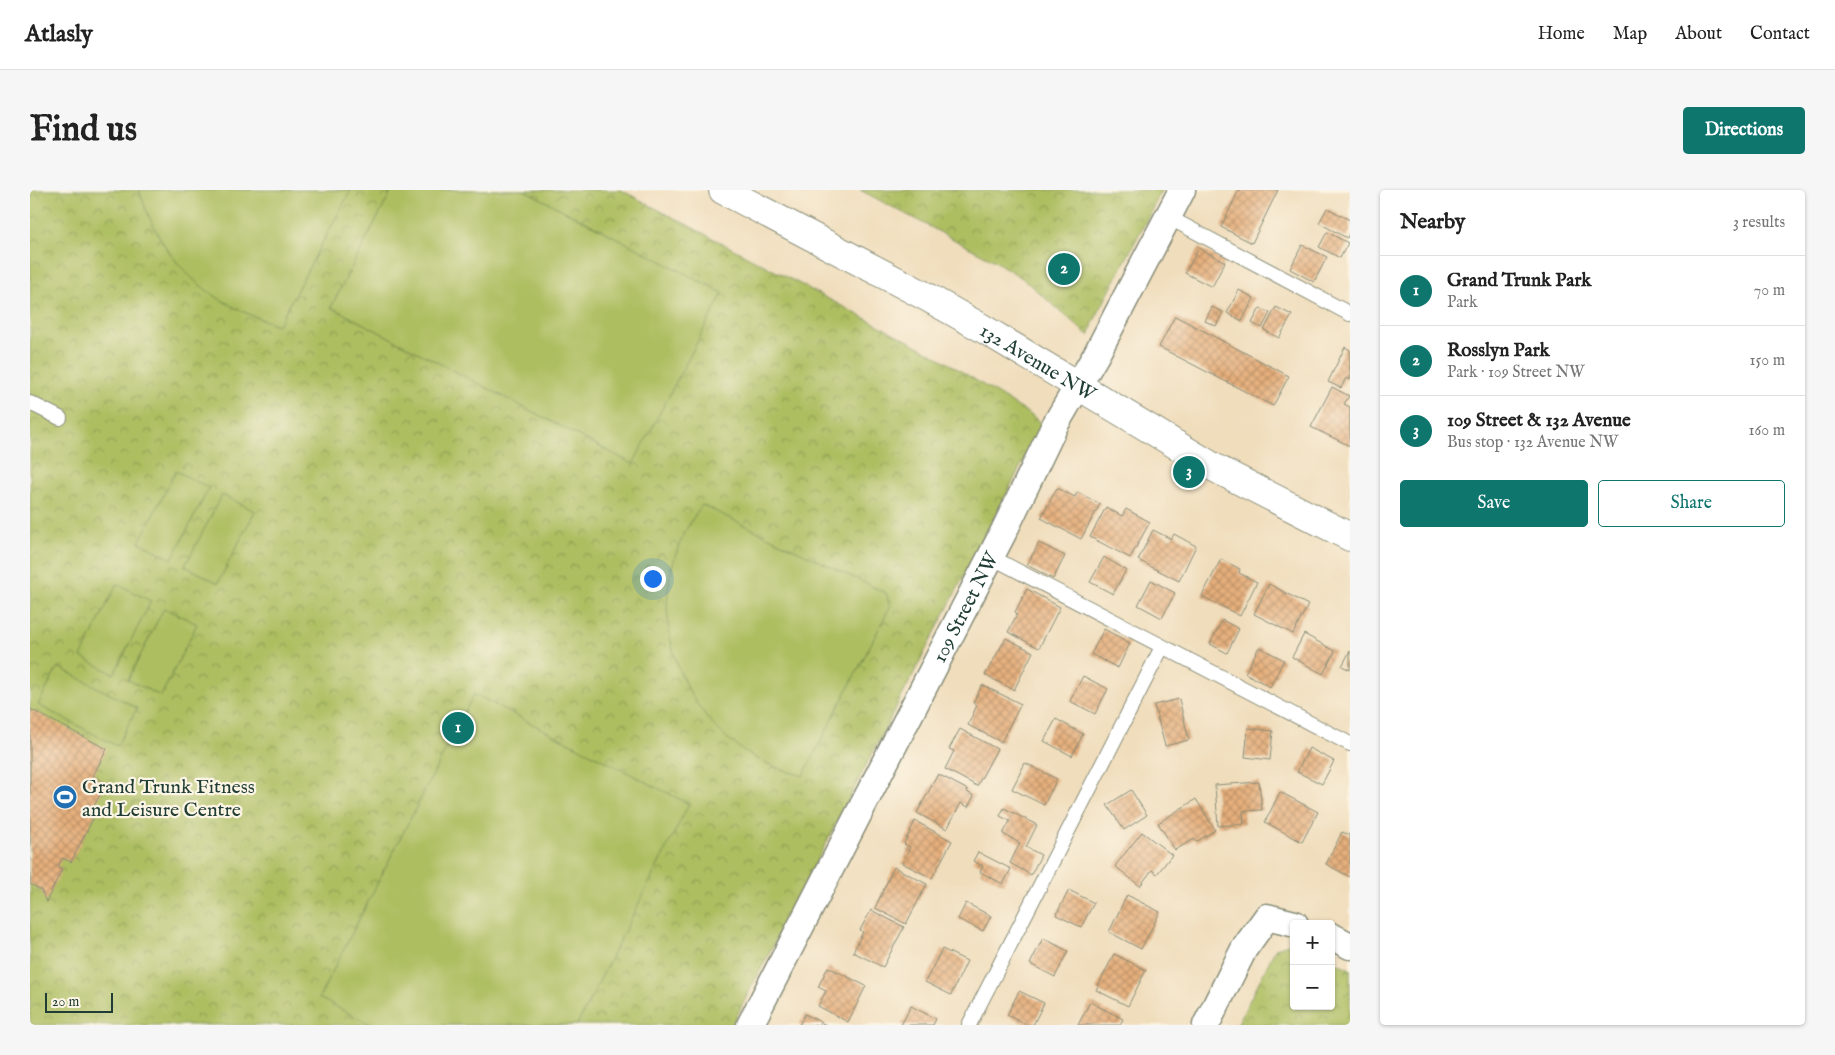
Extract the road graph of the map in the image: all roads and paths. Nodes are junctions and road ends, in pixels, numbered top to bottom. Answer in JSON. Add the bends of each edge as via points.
{"nodes":[{"id":1,"x":723,"y":190,"type":"edge"},
{"id":2,"x":1182,"y":190,"type":"edge"},
{"id":3,"x":1168,"y":217,"type":"junction"},
{"id":4,"x":1349,"y":310,"type":"edge"},
{"id":5,"x":1079,"y":386,"type":"junction"},
{"id":6,"x":30,"y":403,"type":"edge"},
{"id":7,"x":60,"y":418,"type":"dead end"},
{"id":8,"x":1350,"y":537,"type":"edge"},
{"id":9,"x":991,"y":557,"type":"junction"},
{"id":10,"x":1162,"y":647,"type":"junction"},
{"id":11,"x":1350,"y":744,"type":"edge"},
{"id":12,"x":1290,"y":923,"type":"edge"},
{"id":13,"x":1335,"y":938,"type":"edge"},
{"id":14,"x":1350,"y":946,"type":"edge"},
{"id":15,"x":750,"y":1025,"type":"edge"},
{"id":16,"x":969,"y":1025,"type":"edge"},
{"id":17,"x":1206,"y":1025,"type":"edge"}],
"edges":[{"from":1,"to":5,"type":"street","name":"132 Avenue NW","via":[[927,297]]},
{"from":2,"to":3,"type":"street","name":"109 Street NW"},
{"from":3,"to":4,"type":"lane"},
{"from":3,"to":5,"type":"street","name":"109 Street NW"},
{"from":5,"to":8,"type":"street","name":"132 Avenue NW","via":[[1215,468]]},
{"from":5,"to":9,"type":"street","name":"109 Street NW","via":[[1055,425]]},
{"from":6,"to":7,"type":"lane"},
{"from":9,"to":10,"type":"lane"},
{"from":9,"to":15,"type":"street","name":"109 Street NW"},
{"from":10,"to":11,"type":"lane"},
{"from":10,"to":16,"type":"lane"},
{"from":12,"to":17,"type":"street","via":[[1267,917],[1244,949]]},
{"from":13,"to":14,"type":"street"}]}
